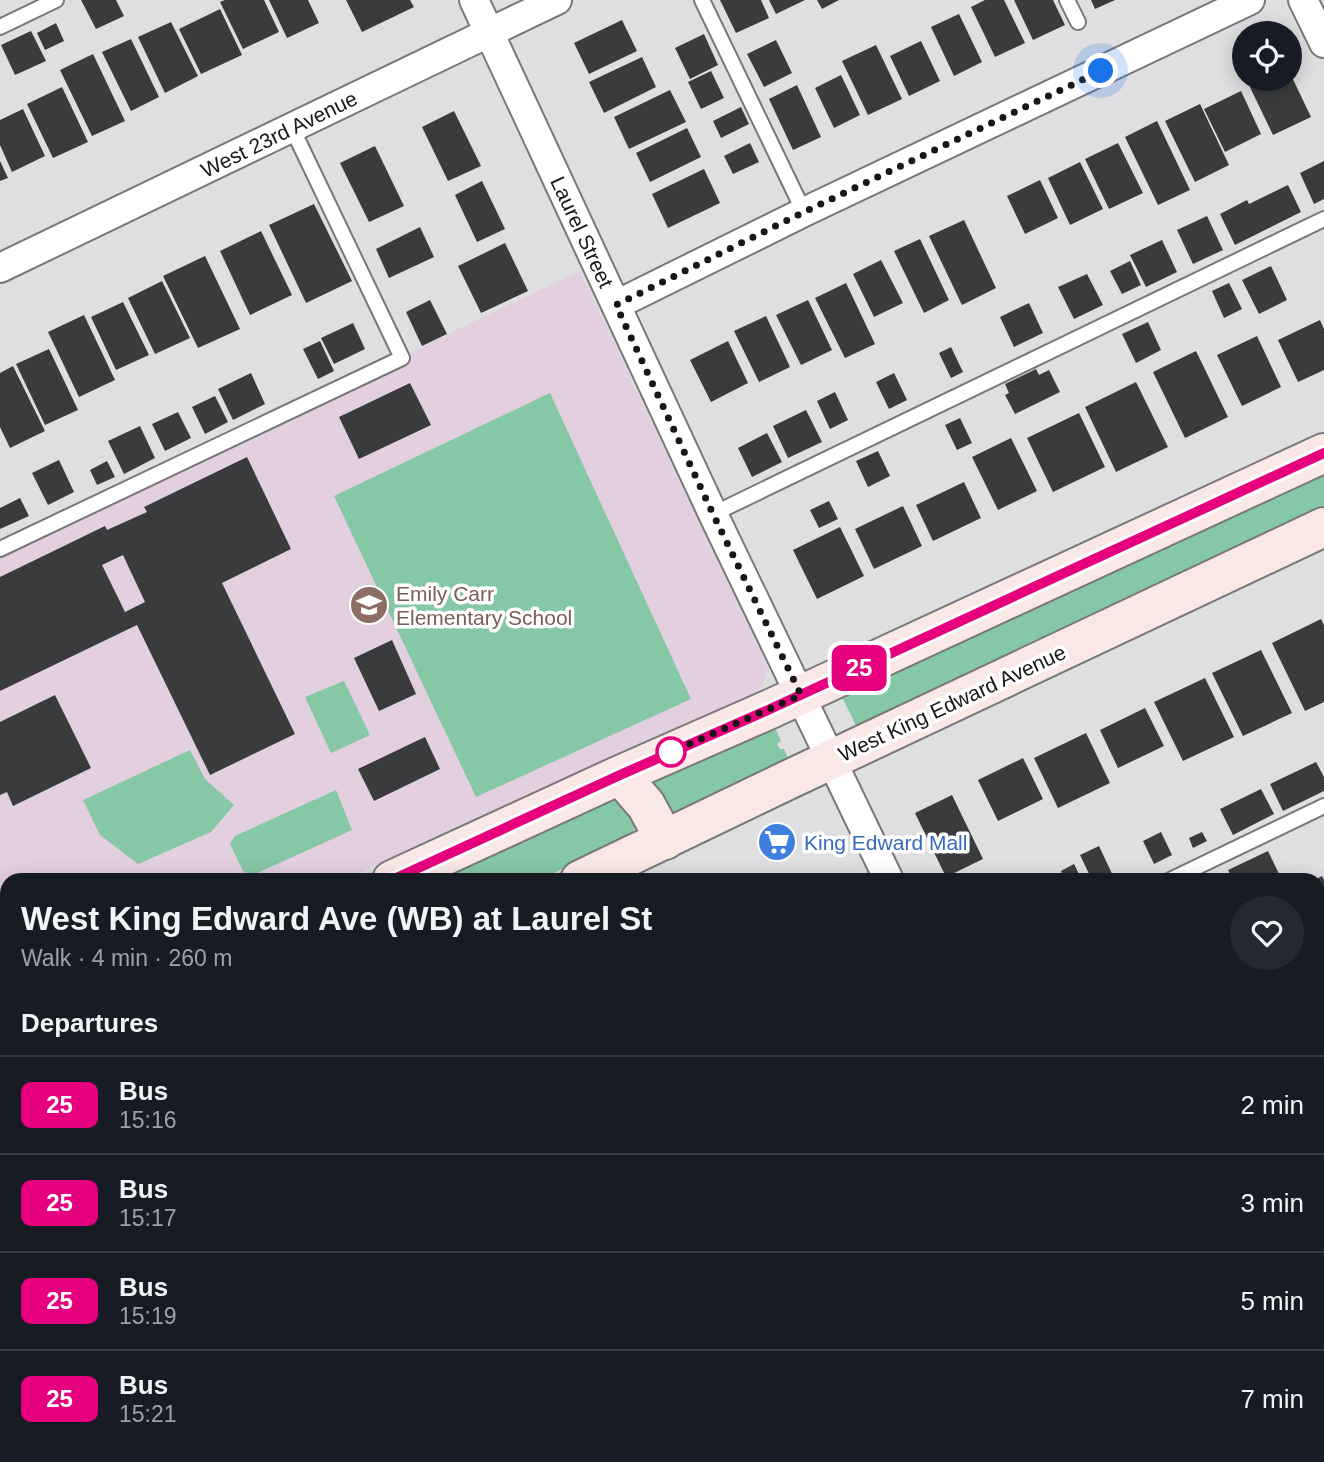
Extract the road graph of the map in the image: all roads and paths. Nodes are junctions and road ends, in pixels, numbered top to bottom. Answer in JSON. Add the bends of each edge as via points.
{"nodes":[{"id":1,"x":56,"y":0,"type":"edge"},
{"id":2,"x":474,"y":0,"type":"edge"},
{"id":3,"x":557,"y":0,"type":"edge"},
{"id":4,"x":702,"y":0,"type":"edge"},
{"id":5,"x":1067,"y":0,"type":"edge"},
{"id":6,"x":1250,"y":0,"type":"edge"},
{"id":7,"x":1303,"y":0,"type":"edge"},
{"id":8,"x":1078,"y":22,"type":"dead end"},
{"id":9,"x":0,"y":27,"type":"edge"},
{"id":10,"x":489,"y":33,"type":"junction"},
{"id":11,"x":1324,"y":43,"type":"edge"},
{"id":12,"x":292,"y":128,"type":"junction"},
{"id":13,"x":804,"y":212,"type":"junction"},
{"id":14,"x":1324,"y":219,"type":"edge"},
{"id":15,"x":0,"y":268,"type":"edge"},
{"id":16,"x":616,"y":305,"type":"junction"},
{"id":17,"x":1324,"y":453,"type":"edge"},
{"id":18,"x":713,"y":514,"type":"junction"},
{"id":19,"x":1324,"y":527,"type":"edge"},
{"id":20,"x":0,"y":549,"type":"edge"},
{"id":21,"x":801,"y":695,"type":"junction"},
{"id":22,"x":832,"y":760,"type":"junction"},
{"id":23,"x":620,"y":775,"type":"junction"},
{"id":24,"x":1324,"y":806,"type":"edge"},
{"id":25,"x":665,"y":839,"type":"junction"},
{"id":26,"x":407,"y":873,"type":"edge"},
{"id":27,"x":595,"y":873,"type":"edge"},
{"id":28,"x":886,"y":873,"type":"edge"},
{"id":29,"x":1185,"y":873,"type":"edge"}],
"edges":[{"from":1,"to":9,"type":"lane"},
{"from":2,"to":10,"type":"street","name":"Laurel Street"},
{"from":3,"to":10,"type":"street","name":"West 23rd Avenue"},
{"from":4,"to":13,"type":"lane"},
{"from":5,"to":8,"type":"lane"},
{"from":6,"to":13,"type":"street"},
{"from":7,"to":11,"type":"street"},
{"from":10,"to":12,"type":"street","name":"West 23rd Avenue"},
{"from":10,"to":16,"type":"street","name":"Laurel Street"},
{"from":12,"to":15,"type":"street","name":"West 23rd Avenue"},
{"from":12,"to":20,"type":"lane","via":[[402,358]]},
{"from":13,"to":16,"type":"street"},
{"from":14,"to":18,"type":"lane"},
{"from":16,"to":18,"type":"street","name":"Laurel Street"},
{"from":17,"to":21,"type":"main road"},
{"from":18,"to":21,"type":"street","name":"Laurel Street"},
{"from":19,"to":22,"type":"main road","name":"West King Edward Avenue"},
{"from":21,"to":22,"type":"street","name":"Laurel Street"},
{"from":21,"to":23,"type":"main road"},
{"from":22,"to":25,"type":"main road","name":"West King Edward Avenue"},
{"from":22,"to":28,"type":"street","name":"Laurel Street"},
{"from":23,"to":25,"type":"main road","via":[[646,805]]},
{"from":23,"to":26,"type":"main road"},
{"from":24,"to":29,"type":"lane"},
{"from":25,"to":27,"type":"main road","name":"West King Edward Avenue"}]}
